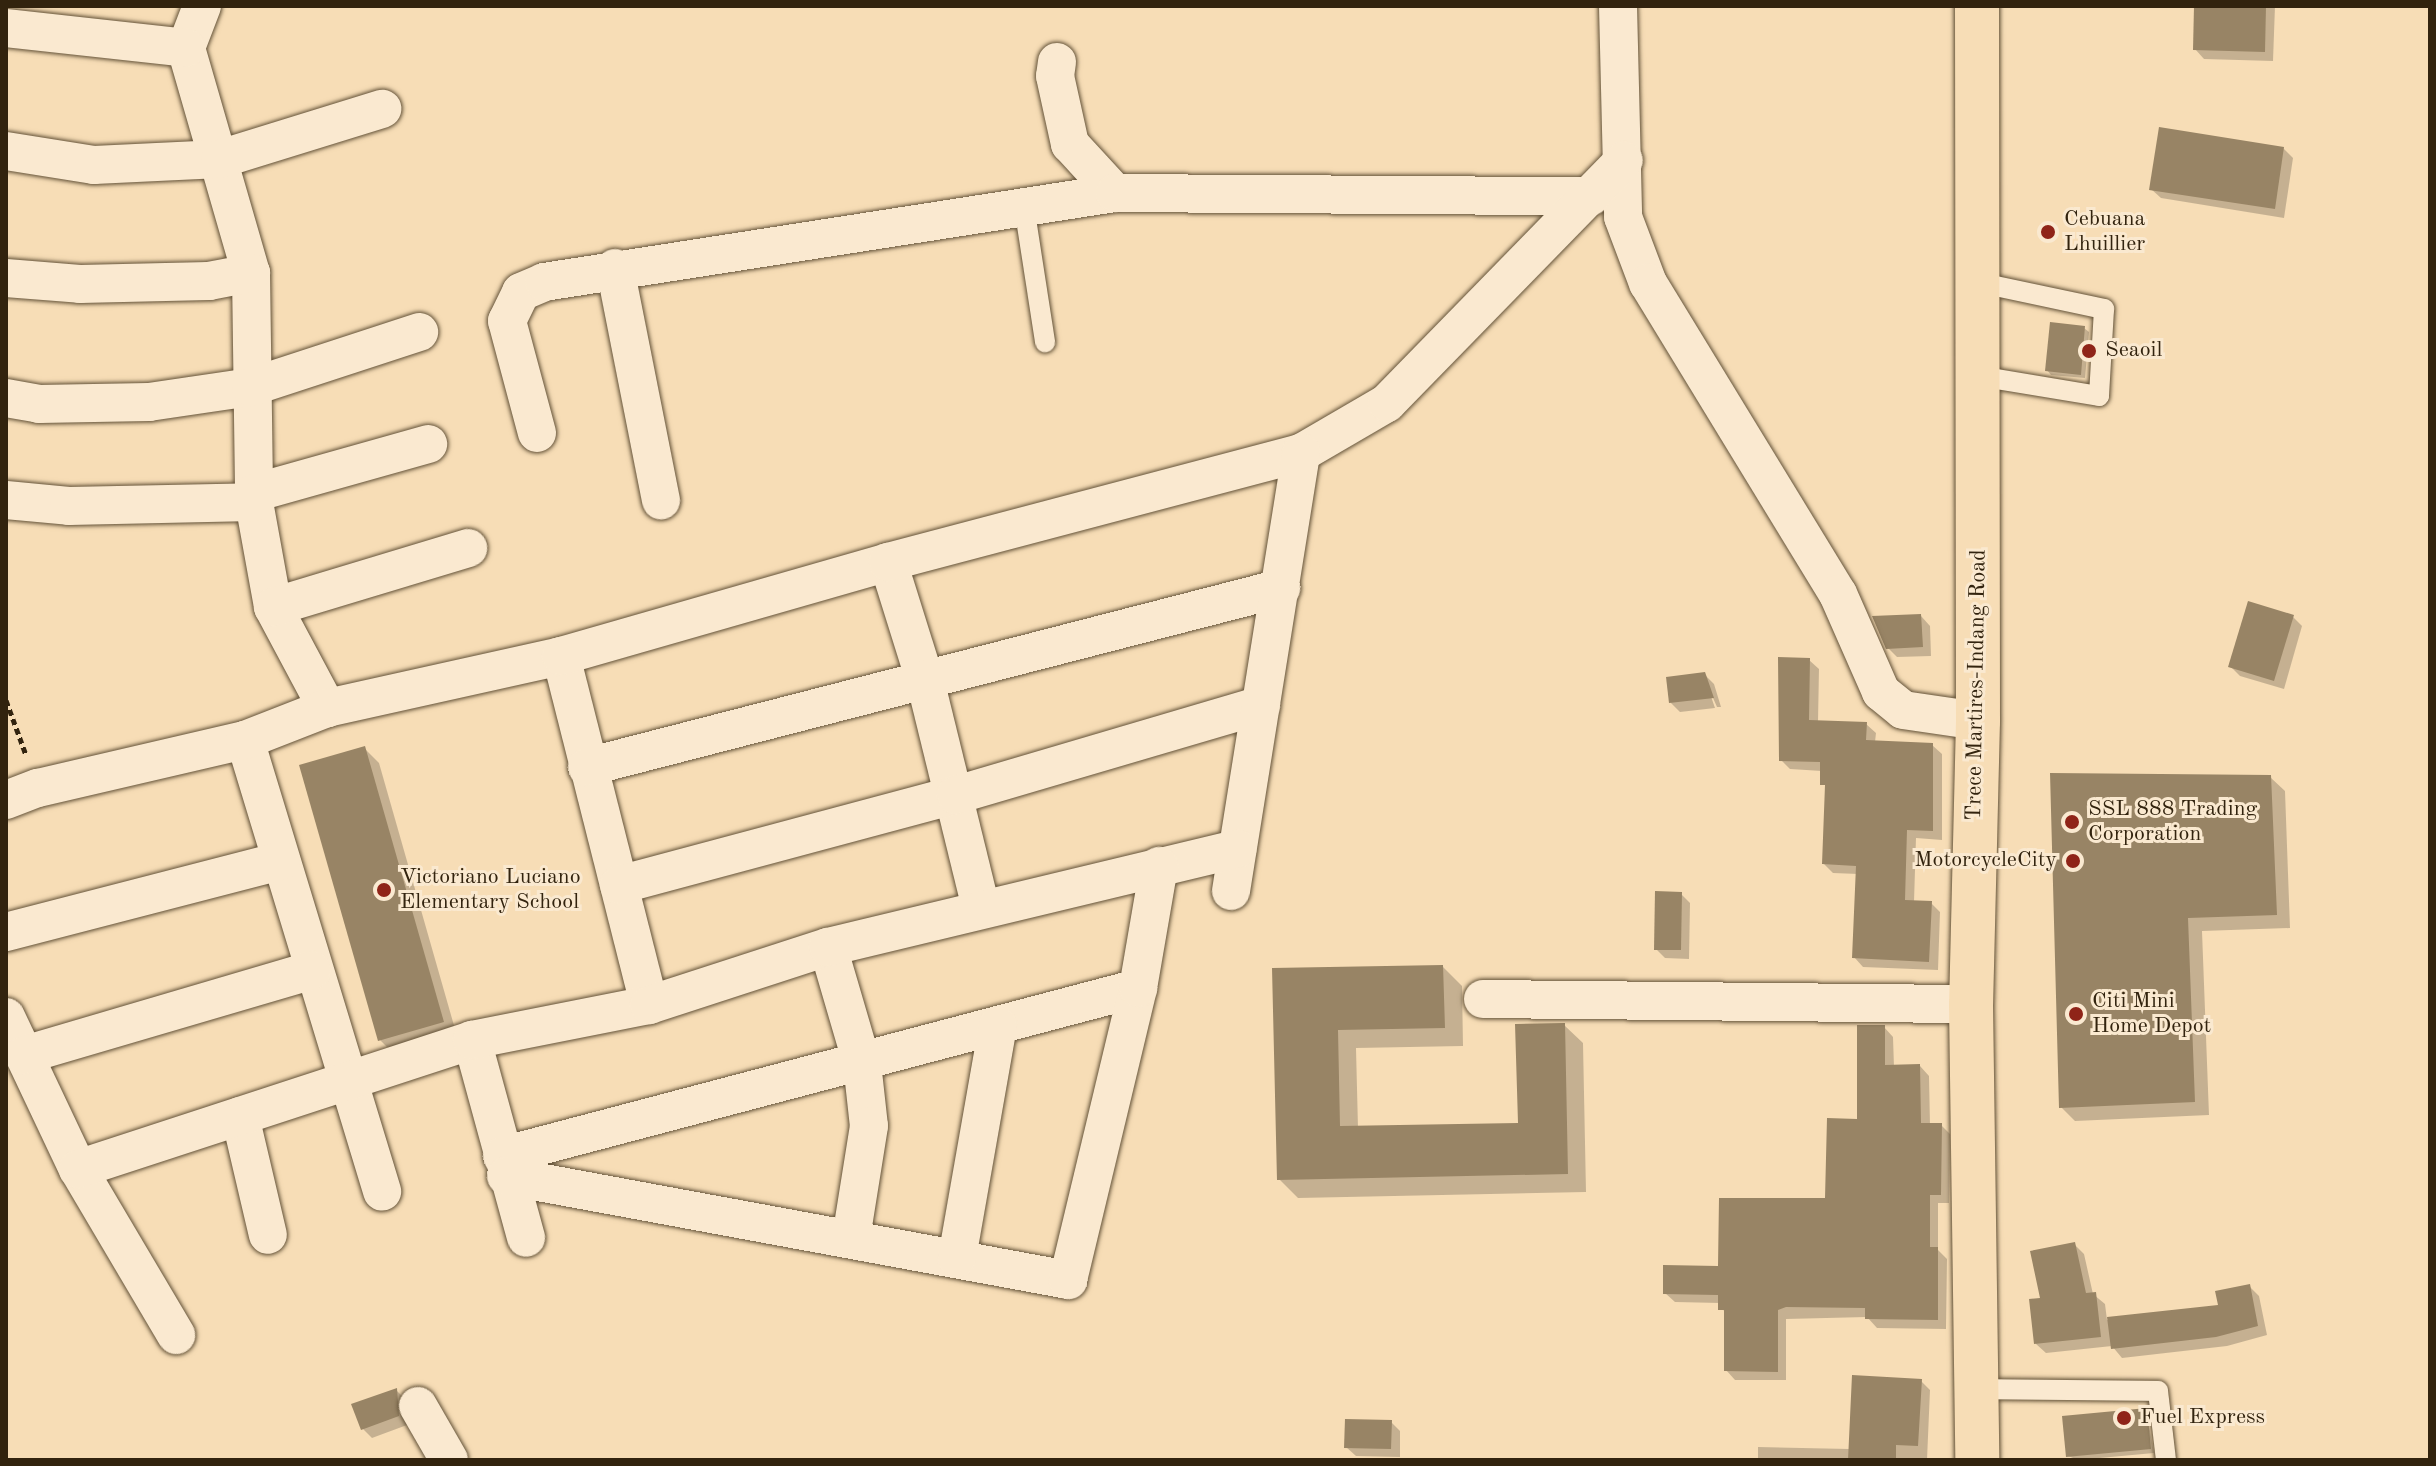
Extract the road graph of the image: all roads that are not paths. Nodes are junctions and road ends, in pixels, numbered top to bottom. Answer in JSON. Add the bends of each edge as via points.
{"nodes":[{"id":1,"x":202,"y":6,"type":"edge"},
{"id":2,"x":1618,"y":6,"type":"edge"},
{"id":3,"x":1977,"y":6,"type":"edge"},
{"id":4,"x":61,"y":20,"type":"edge"},
{"id":5,"x":6,"y":28,"type":"edge"},
{"id":6,"x":186,"y":48,"type":"junction"},
{"id":7,"x":1057,"y":62,"type":"dead end"},
{"id":8,"x":382,"y":109,"type":"dead end"},
{"id":9,"x":6,"y":151,"type":"edge"},
{"id":10,"x":220,"y":159,"type":"junction"},
{"id":11,"x":1624,"y":160,"type":"junction"},
{"id":12,"x":1115,"y":193,"type":"junction"},
{"id":13,"x":1591,"y":196,"type":"junction"},
{"id":14,"x":1024,"y":206,"type":"junction"},
{"id":15,"x":615,"y":268,"type":"junction"},
{"id":16,"x":251,"y":273,"type":"junction"},
{"id":17,"x":6,"y":278,"type":"edge"},
{"id":18,"x":1977,"y":282,"type":"junction"},
{"id":19,"x":419,"y":332,"type":"dead end"},
{"id":20,"x":1045,"y":342,"type":"dead end"},
{"id":21,"x":1978,"y":376,"type":"junction"},
{"id":22,"x":251,"y":387,"type":"junction"},
{"id":23,"x":6,"y":398,"type":"edge"},
{"id":24,"x":537,"y":433,"type":"dead end"},
{"id":25,"x":428,"y":444,"type":"dead end"},
{"id":26,"x":1301,"y":453,"type":"junction"},
{"id":27,"x":254,"y":497,"type":"junction"},
{"id":28,"x":6,"y":500,"type":"edge"},
{"id":29,"x":661,"y":501,"type":"dead end"},
{"id":30,"x":468,"y":548,"type":"dead end"},
{"id":31,"x":888,"y":562,"type":"junction"},
{"id":32,"x":1281,"y":588,"type":"junction"},
{"id":33,"x":273,"y":607,"type":"junction"},
{"id":34,"x":561,"y":656,"type":"junction"},
{"id":35,"x":925,"y":680,"type":"junction"},
{"id":36,"x":1261,"y":705,"type":"junction"},
{"id":37,"x":327,"y":708,"type":"junction"},
{"id":38,"x":1978,"y":721,"type":"junction"},
{"id":39,"x":245,"y":740,"type":"junction"},
{"id":40,"x":587,"y":767,"type":"junction"},
{"id":41,"x":22,"y":794,"type":"edge"},
{"id":42,"x":956,"y":795,"type":"junction"},
{"id":43,"x":1237,"y":849,"type":"junction"},
{"id":44,"x":281,"y":861,"type":"junction"},
{"id":45,"x":1159,"y":866,"type":"junction"},
{"id":46,"x":619,"y":885,"type":"junction"},
{"id":47,"x":1231,"y":891,"type":"dead end"},
{"id":48,"x":981,"y":908,"type":"junction"},
{"id":49,"x":6,"y":932,"type":"edge"},
{"id":50,"x":828,"y":947,"type":"junction"},
{"id":51,"x":312,"y":970,"type":"junction"},
{"id":52,"x":1138,"y":988,"type":"junction"},
{"id":53,"x":1483,"y":999,"type":"dead end"},
{"id":54,"x":1971,"y":1004,"type":"junction"},
{"id":55,"x":649,"y":1005,"type":"junction"},
{"id":56,"x":6,"y":1017,"type":"edge"},
{"id":57,"x":998,"y":1026,"type":"junction"},
{"id":58,"x":472,"y":1040,"type":"junction"},
{"id":59,"x":24,"y":1055,"type":"junction"},
{"id":60,"x":862,"y":1063,"type":"junction"},
{"id":61,"x":345,"y":1081,"type":"junction"},
{"id":62,"x":240,"y":1116,"type":"junction"},
{"id":63,"x":504,"y":1166,"type":"junction"},
{"id":64,"x":78,"y":1169,"type":"junction"},
{"id":65,"x":382,"y":1192,"type":"dead end"},
{"id":66,"x":268,"y":1235,"type":"dead end"},
{"id":67,"x":526,"y":1238,"type":"dead end"},
{"id":68,"x":851,"y":1238,"type":"junction"},
{"id":69,"x":957,"y":1258,"type":"junction"},
{"id":70,"x":176,"y":1335,"type":"dead end"},
{"id":71,"x":1976,"y":1389,"type":"junction"},
{"id":72,"x":418,"y":1406,"type":"dead end"},
{"id":73,"x":449,"y":1460,"type":"edge"},
{"id":74,"x":1977,"y":1460,"type":"edge"},
{"id":75,"x":2166,"y":1460,"type":"edge"}],
"edges":[{"from":1,"to":6,"type":"street"},
{"from":2,"to":11,"type":"street"},
{"from":3,"to":18,"type":"main road","name":"Trece Martires-Indang Road"},
{"from":4,"to":5,"type":"street"},
{"from":4,"to":6,"type":"street"},
{"from":6,"to":10,"type":"street"},
{"from":7,"to":12,"type":"street","via":[[1055,76],[1070,144]]},
{"from":8,"to":10,"type":"street"},
{"from":9,"to":10,"type":"street","via":[[94,165]]},
{"from":10,"to":16,"type":"street"},
{"from":11,"to":13,"type":"street"},
{"from":11,"to":38,"type":"street","via":[[1623,217],[1648,283],[1838,594],[1881,692],[1903,710]]},
{"from":12,"to":13,"type":"street"},
{"from":12,"to":14,"type":"street"},
{"from":13,"to":26,"type":"street","via":[[1387,403]]},
{"from":14,"to":15,"type":"street"},
{"from":14,"to":20,"type":"lane"},
{"from":15,"to":24,"type":"street","via":[[544,282],[512,302],[507,321]]},
{"from":15,"to":29,"type":"street"},
{"from":16,"to":17,"type":"street","via":[[209,281],[95,284]]},
{"from":16,"to":22,"type":"street"},
{"from":18,"to":21,"type":"main road","name":"Trece Martires-Indang Road"},
{"from":18,"to":21,"type":"lane","via":[[2104,309],[2099,396]]},
{"from":19,"to":22,"type":"street"},
{"from":21,"to":38,"type":"main road","name":"Trece Martires-Indang Road"},
{"from":22,"to":23,"type":"street","via":[[149,402],[39,404]]},
{"from":22,"to":27,"type":"street"},
{"from":25,"to":27,"type":"street"},
{"from":26,"to":31,"type":"street"},
{"from":26,"to":32,"type":"street"},
{"from":27,"to":28,"type":"street","via":[[69,506]]},
{"from":27,"to":33,"type":"street"},
{"from":30,"to":33,"type":"street"},
{"from":31,"to":34,"type":"street"},
{"from":31,"to":35,"type":"street"},
{"from":32,"to":35,"type":"street"},
{"from":32,"to":36,"type":"street"},
{"from":33,"to":37,"type":"street"},
{"from":34,"to":37,"type":"street"},
{"from":34,"to":40,"type":"street"},
{"from":35,"to":40,"type":"street"},
{"from":35,"to":42,"type":"street"},
{"from":36,"to":42,"type":"street"},
{"from":36,"to":43,"type":"street"},
{"from":37,"to":39,"type":"street"},
{"from":38,"to":54,"type":"main road","name":"Trece Martires-Indang Road"},
{"from":39,"to":41,"type":"street"},
{"from":39,"to":44,"type":"street"},
{"from":40,"to":46,"type":"street"},
{"from":42,"to":46,"type":"street"},
{"from":42,"to":48,"type":"street"},
{"from":43,"to":45,"type":"street"},
{"from":43,"to":47,"type":"street"},
{"from":44,"to":49,"type":"street"},
{"from":44,"to":51,"type":"street"},
{"from":45,"to":48,"type":"street"},
{"from":45,"to":52,"type":"street"},
{"from":46,"to":55,"type":"street"},
{"from":48,"to":50,"type":"street"},
{"from":50,"to":55,"type":"street"},
{"from":50,"to":60,"type":"street"},
{"from":51,"to":59,"type":"street"},
{"from":51,"to":61,"type":"street"},
{"from":52,"to":57,"type":"street"},
{"from":52,"to":69,"type":"street","via":[[1068,1280]]},
{"from":53,"to":54,"type":"street"},
{"from":54,"to":71,"type":"main road","name":"Trece Martires-Indang Road"},
{"from":55,"to":58,"type":"street"},
{"from":56,"to":59,"type":"street"},
{"from":57,"to":60,"type":"street"},
{"from":57,"to":69,"type":"street"},
{"from":58,"to":61,"type":"street"},
{"from":58,"to":63,"type":"street"},
{"from":59,"to":64,"type":"street"},
{"from":60,"to":63,"type":"street"},
{"from":60,"to":68,"type":"street","via":[[869,1126]]},
{"from":61,"to":62,"type":"street"},
{"from":61,"to":65,"type":"street"},
{"from":62,"to":64,"type":"street"},
{"from":62,"to":66,"type":"street"},
{"from":63,"to":67,"type":"street"},
{"from":63,"to":68,"type":"street"},
{"from":64,"to":70,"type":"street"},
{"from":68,"to":69,"type":"street"},
{"from":71,"to":74,"type":"main road","name":"Trece Martires-Indang Road"},
{"from":71,"to":75,"type":"lane","via":[[2158,1391]]},
{"from":72,"to":73,"type":"street"}]}
